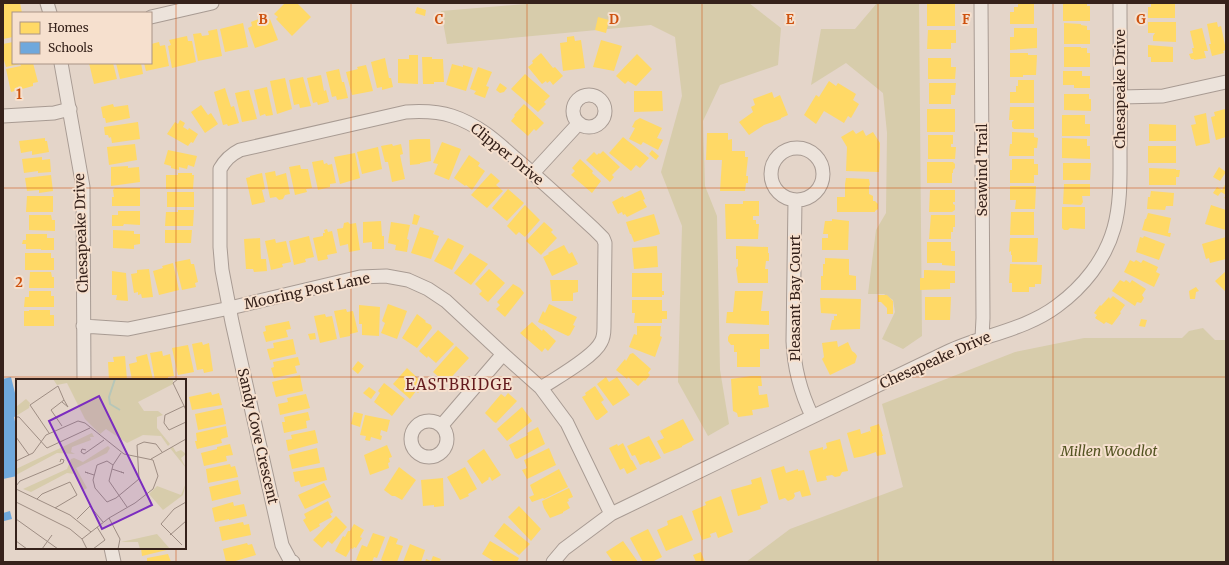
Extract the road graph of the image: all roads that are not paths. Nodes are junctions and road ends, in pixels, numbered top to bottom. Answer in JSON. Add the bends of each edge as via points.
{"nodes":[{"id":1,"x":212,"y":3,"type":"edge"},
{"id":2,"x":981,"y":3,"type":"edge"},
{"id":3,"x":1120,"y":3,"type":"edge"},
{"id":4,"x":152,"y":17,"type":"edge"},
{"id":5,"x":61,"y":64,"type":"edge"},
{"id":6,"x":1226,"y":82,"type":"edge"},
{"id":7,"x":1121,"y":97,"type":"junction"},
{"id":8,"x":70,"y":109,"type":"junction"},
{"id":9,"x":3,"y":116,"type":"edge"},
{"id":10,"x":579,"y":123,"type":"dead end"},
{"id":11,"x":533,"y":173,"type":"junction"},
{"id":12,"x":795,"y":200,"type":"junction"},
{"id":13,"x":230,"y":308,"type":"junction"},
{"id":14,"x":83,"y":326,"type":"junction"},
{"id":15,"x":982,"y":338,"type":"junction"},
{"id":16,"x":502,"y":354,"type":"junction"},
{"id":17,"x":84,"y":379,"type":"edge"},
{"id":18,"x":541,"y":388,"type":"junction"},
{"id":19,"x":812,"y":416,"type":"junction"},
{"id":20,"x":442,"y":425,"type":"dead end"},
{"id":21,"x":611,"y":514,"type":"junction"},
{"id":22,"x":111,"y":549,"type":"edge"},
{"id":23,"x":114,"y":562,"type":"edge"},
{"id":24,"x":293,"y":562,"type":"edge"},
{"id":25,"x":553,"y":562,"type":"edge"}],
"edges":[{"from":1,"to":4,"type":"street"},
{"from":2,"to":15,"type":"street","name":"Seawind Trail"},
{"from":3,"to":7,"type":"street","name":"Chesapeake Drive"},
{"from":5,"to":8,"type":"street","name":"Chesapeake Drive"},
{"from":6,"to":7,"type":"street","via":[[1163,96]]},
{"from":7,"to":15,"type":"street","name":"Chesapeake Drive","via":[[1119,200],[1114,229],[1101,259],[1087,279],[1043,316]]},
{"from":8,"to":9,"type":"street","via":[[54,113]]},
{"from":8,"to":14,"type":"street","name":"Chesapeake Drive","via":[[83,187]]},
{"from":10,"to":11,"type":"street"},
{"from":11,"to":13,"type":"street","name":"Clipper Drive","via":[[477,128],[451,116],[428,112],[406,112],[231,154],[220,169],[220,247]]},
{"from":11,"to":18,"type":"street","name":"Clipper Drive","via":[[603,238],[606,250],[604,326],[601,343],[590,354]]},
{"from":12,"to":12,"type":"street","via":[[776,190],[771,171],[777,156],[794,148],[803,148],[817,157],[822,165],[823,178],[813,195]]},
{"from":12,"to":19,"type":"street","name":"Pleasant Bay Court","via":[[794,360],[804,399]]},
{"from":13,"to":14,"type":"street","name":"Mooring Post Lane","via":[[128,329]]},
{"from":13,"to":16,"type":"street","name":"Mooring Post Lane","via":[[360,277],[386,276],[408,280],[446,301]]},
{"from":13,"to":24,"type":"street","name":"Sandy Cove Crescent","via":[[282,545]]},
{"from":14,"to":17,"type":"street","name":"Chesapeake Drive"},
{"from":15,"to":19,"type":"street","name":"Chesapeake Drive","via":[[954,348]]},
{"from":16,"to":18,"type":"street","name":"Mooring Post Lane"},
{"from":16,"to":20,"type":"street"},
{"from":18,"to":21,"type":"street","name":"Mooring Post Lane","via":[[567,423]]},
{"from":19,"to":21,"type":"street","name":"Chesapeake Drive"},
{"from":21,"to":25,"type":"street","name":"Chesapeake Drive","via":[[564,549]]},
{"from":22,"to":23,"type":"street"}]}
